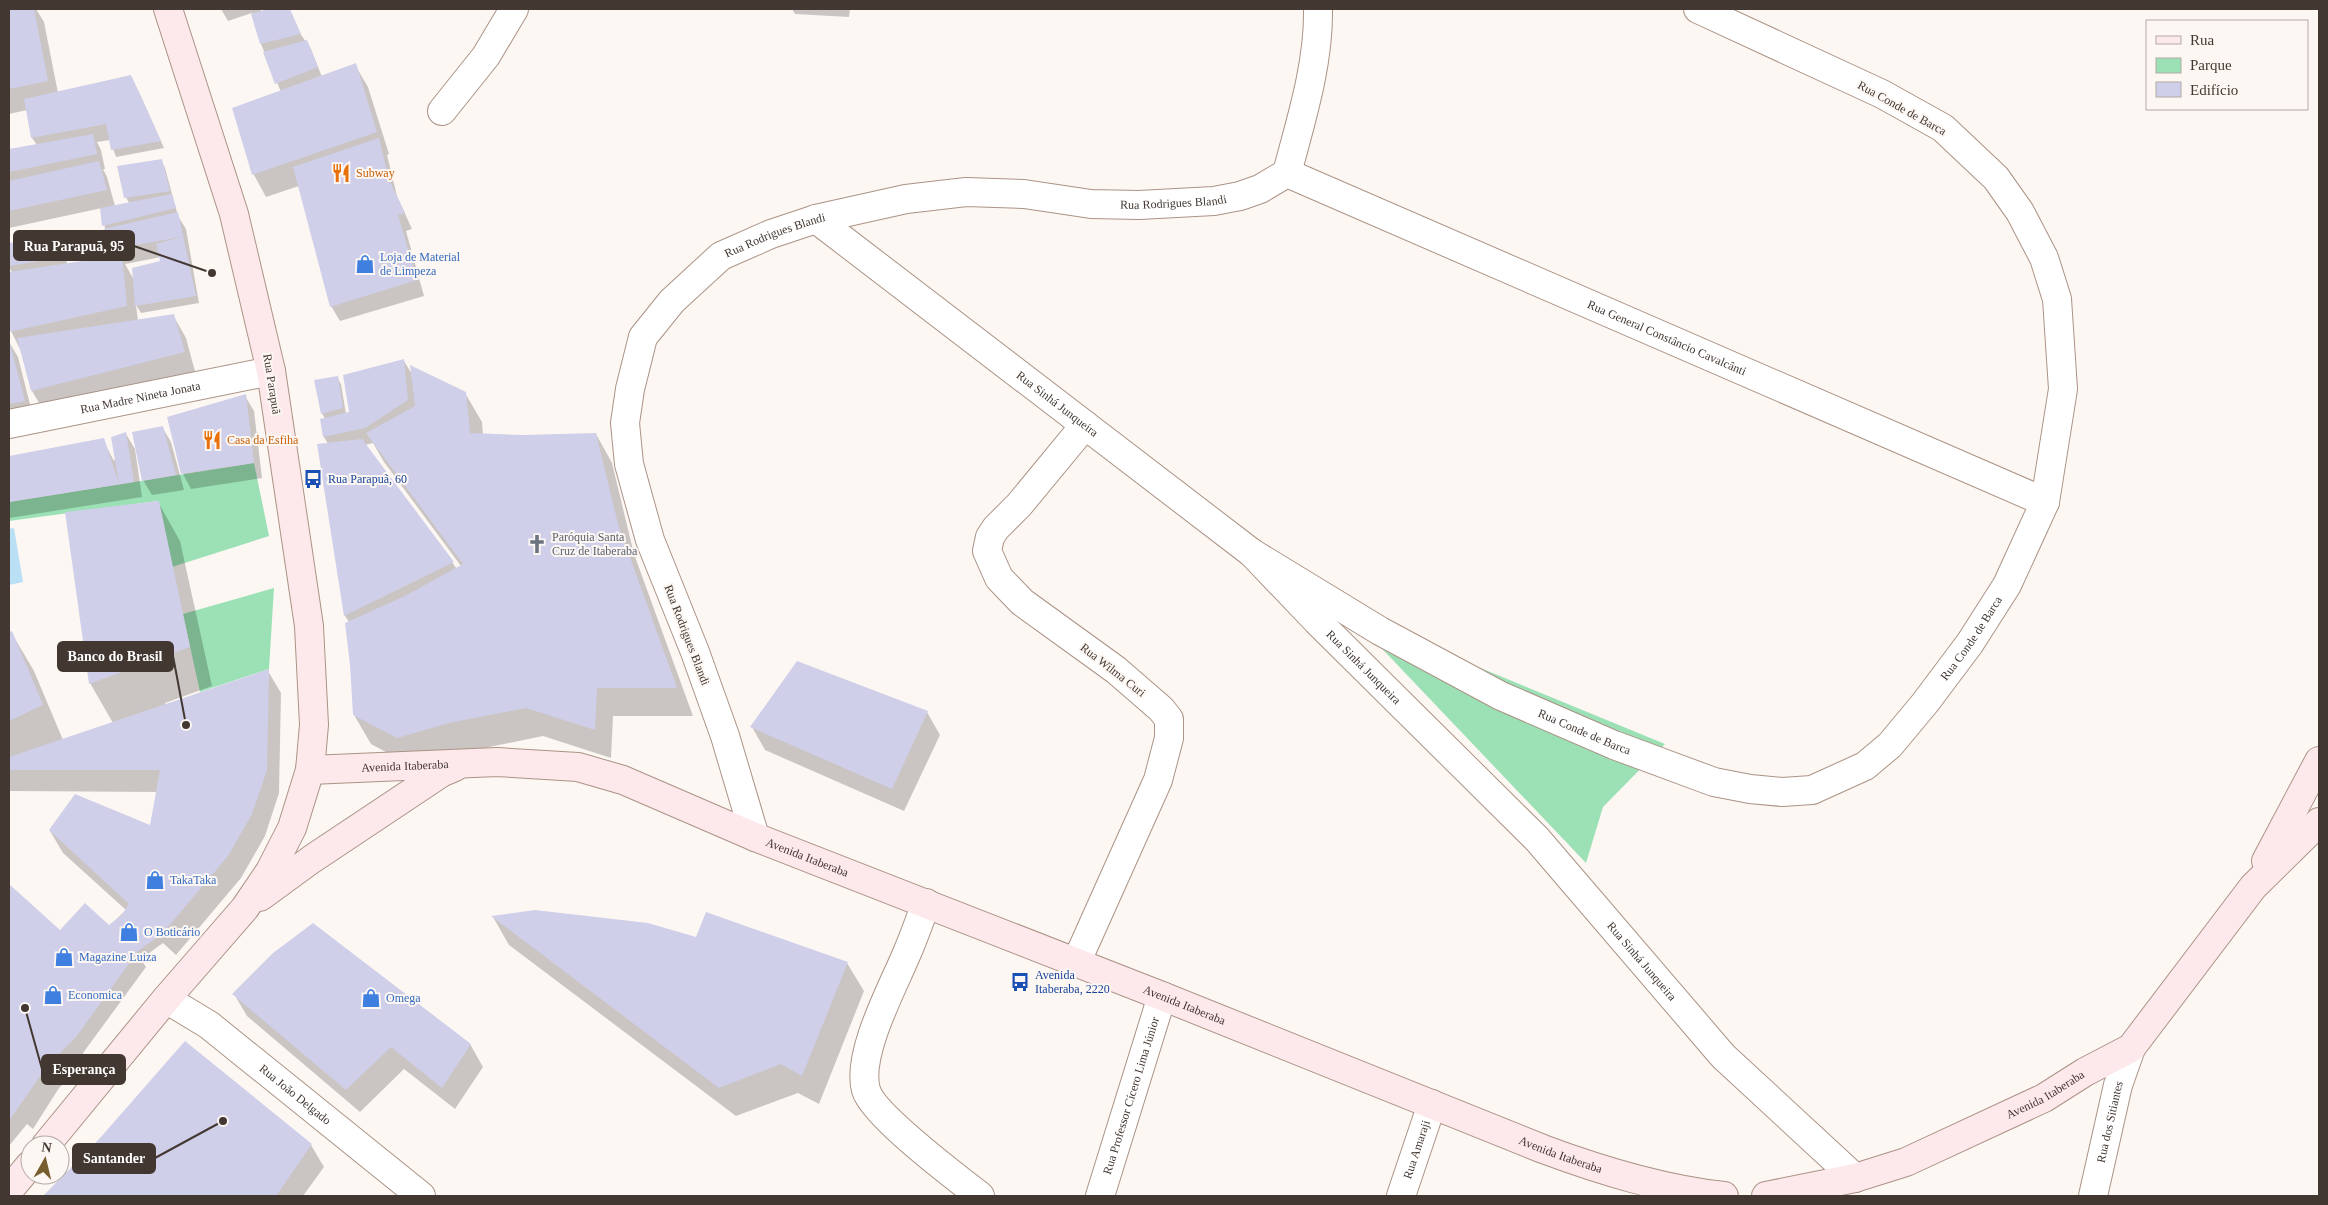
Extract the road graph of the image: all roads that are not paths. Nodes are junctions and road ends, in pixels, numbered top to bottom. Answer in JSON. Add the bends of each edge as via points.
{"nodes":[{"id":1,"x":168,"y":9,"type":"edge"},
{"id":2,"x":514,"y":9,"type":"edge"},
{"id":3,"x":1318,"y":9,"type":"edge"},
{"id":4,"x":1698,"y":9,"type":"edge"},
{"id":5,"x":442,"y":111,"type":"dead end"},
{"id":6,"x":1287,"y":174,"type":"junction"},
{"id":7,"x":816,"y":219,"type":"junction"},
{"id":8,"x":272,"y":371,"type":"junction"},
{"id":9,"x":9,"y":424,"type":"edge"},
{"id":10,"x":1084,"y":425,"type":"junction"},
{"id":11,"x":2045,"y":502,"type":"junction"},
{"id":12,"x":1252,"y":553,"type":"junction"},
{"id":13,"x":2319,"y":761,"type":"edge"},
{"id":14,"x":463,"y":764,"type":"junction"},
{"id":15,"x":310,"y":770,"type":"junction"},
{"id":16,"x":2319,"y":822,"type":"edge"},
{"id":17,"x":755,"y":837,"type":"junction"},
{"id":18,"x":2253,"y":887,"type":"junction"},
{"id":19,"x":926,"y":903,"type":"junction"},
{"id":20,"x":245,"y":908,"type":"junction"},
{"id":21,"x":1076,"y":963,"type":"junction"},
{"id":22,"x":1162,"y":996,"type":"junction"},
{"id":23,"x":166,"y":999,"type":"junction"},
{"id":24,"x":2131,"y":1048,"type":"junction"},
{"id":25,"x":1432,"y":1104,"type":"junction"},
{"id":26,"x":54,"y":1135,"type":"edge"},
{"id":27,"x":20,"y":1176,"type":"edge"},
{"id":28,"x":1855,"y":1178,"type":"junction"},
{"id":29,"x":9,"y":1190,"type":"edge"},
{"id":30,"x":421,"y":1196,"type":"edge"},
{"id":31,"x":980,"y":1196,"type":"edge"},
{"id":32,"x":1100,"y":1196,"type":"edge"},
{"id":33,"x":1401,"y":1196,"type":"edge"},
{"id":34,"x":1724,"y":1196,"type":"edge"},
{"id":35,"x":1766,"y":1196,"type":"edge"},
{"id":36,"x":2093,"y":1196,"type":"edge"}],
"edges":[{"from":1,"to":8,"type":"main road","name":"Rua Parapuã","via":[[234,214]]},
{"from":2,"to":5,"type":"street","via":[[486,56]]},
{"from":3,"to":6,"type":"street","via":[[1318,34]]},
{"from":4,"to":11,"type":"street","name":"Rua Conde de Barca","via":[[1882,94],[1943,128],[1996,178],[2020,212],[2044,258],[2057,299],[2063,389]]},
{"from":6,"to":7,"type":"street","name":"Rua Rodrigues Blandi","via":[[1240,196],[1214,201],[1139,206],[1024,194],[966,192],[906,199]]},
{"from":6,"to":11,"type":"street","name":"Rua General Constâncio Cavalcânti"},
{"from":7,"to":10,"type":"street","name":"Rua Sinhá Junqueira"},
{"from":7,"to":17,"type":"street","name":"Rua Rodrigues Blandi","via":[[721,256],[672,301],[643,338],[625,422],[629,464],[650,540],[725,736]]},
{"from":8,"to":9,"type":"street","name":"Rua Madre Nineta Jonata"},
{"from":8,"to":15,"type":"main road","name":"Rua Parapuã","via":[[309,626],[314,725]]},
{"from":10,"to":12,"type":"street","name":"Rua Sinhá Junqueira"},
{"from":10,"to":21,"type":"street","name":"Rua Wilma Curi","via":[[1019,505],[996,528],[987,551],[998,578],[1022,602],[1116,670],[1169,719],[1169,738],[1158,780]]},
{"from":11,"to":12,"type":"street","name":"Rua Conde de Barca","via":[[2008,585],[1970,643],[1890,745],[1865,766],[1840,780],[1812,790],[1782,792],[1714,782],[1678,770],[1501,696],[1380,631]]},
{"from":12,"to":28,"type":"street","name":"Rua Sinhá Junqueira","via":[[1537,839],[1723,1056]]},
{"from":13,"to":18,"type":"main road","name":"Avenida Itaberaba"},
{"from":14,"to":15,"type":"main road","name":"Avenida Itaberaba"},
{"from":14,"to":17,"type":"main road","name":"Avenida Itaberaba","via":[[514,762],[578,768],[623,780]]},
{"from":14,"to":20,"type":"main road","via":[[422,785]]},
{"from":15,"to":20,"type":"main road","via":[[292,828],[270,871]]},
{"from":16,"to":18,"type":"main road","name":"Avenida Itaberaba"},
{"from":17,"to":19,"type":"main road","name":"Avenida Itaberaba"},
{"from":18,"to":24,"type":"main road","name":"Avenida Itaberaba"},
{"from":19,"to":21,"type":"main road","name":"Avenida Itaberaba"},
{"from":19,"to":31,"type":"street","via":[[875,1026],[866,1066],[866,1091],[874,1104],[919,1147]]},
{"from":20,"to":23,"type":"main road"},
{"from":21,"to":22,"type":"main road","name":"Avenida Itaberaba"},
{"from":22,"to":25,"type":"main road","name":"Avenida Itaberaba"},
{"from":22,"to":32,"type":"street","name":"Rua Professor Cícero Lima Júnior"},
{"from":23,"to":26,"type":"main road"},
{"from":23,"to":30,"type":"street","name":"Rua João Delgado","via":[[209,1025]]},
{"from":24,"to":28,"type":"main road","name":"Avenida Itaberaba","via":[[2044,1098],[1906,1162]]},
{"from":24,"to":36,"type":"street","name":"Rua dos Sitiantes","via":[[2118,1085]]},
{"from":25,"to":33,"type":"street","name":"Rua Amaraji"},
{"from":25,"to":34,"type":"main road","name":"Avenida Itaberaba","via":[[1595,1168],[1648,1183]]},
{"from":27,"to":29,"type":"main road"},
{"from":28,"to":35,"type":"main road","name":"Avenida Itaberaba"}]}
